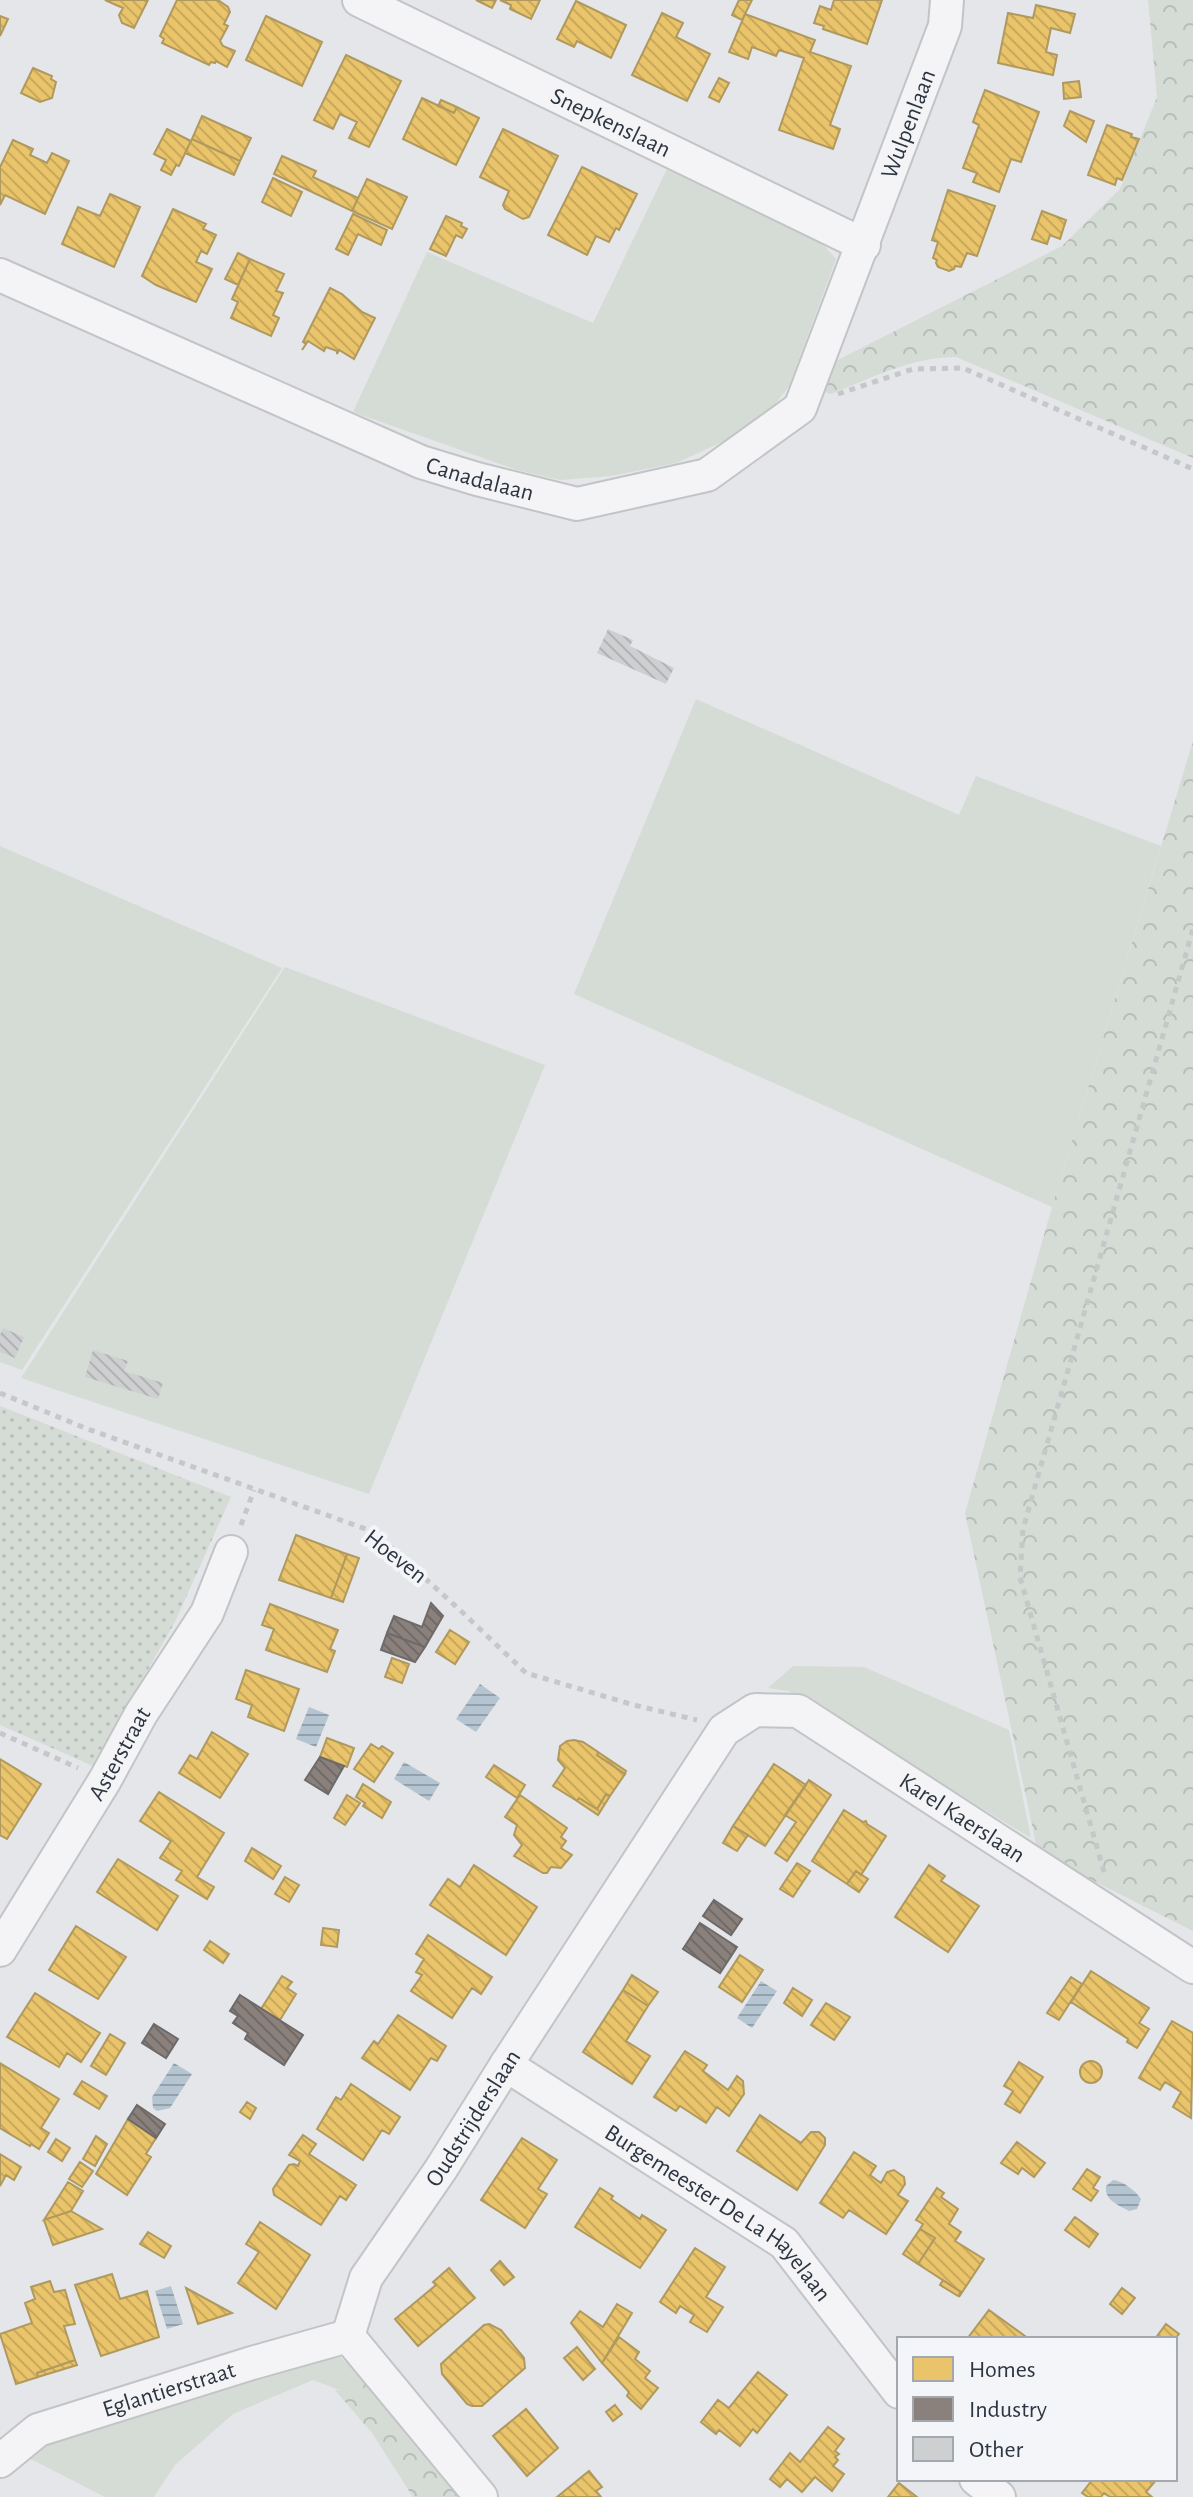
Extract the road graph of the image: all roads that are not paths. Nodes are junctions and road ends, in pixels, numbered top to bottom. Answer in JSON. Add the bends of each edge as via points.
{"nodes":[{"id":1,"x":359,"y":0,"type":"edge"},
{"id":2,"x":947,"y":0,"type":"edge"},
{"id":3,"x":864,"y":245,"type":"junction"},
{"id":4,"x":0,"y":275,"type":"edge"},
{"id":5,"x":231,"y":1552,"type":"dead end"},
{"id":6,"x":724,"y":1730,"type":"joint"},
{"id":7,"x":0,"y":1950,"type":"edge"},
{"id":8,"x":1193,"y":1967,"type":"edge"},
{"id":9,"x":506,"y":2065,"type":"junction"},
{"id":10,"x":348,"y":2336,"type":"junction"},
{"id":11,"x":897,"y":2389,"type":"edge"},
{"id":12,"x":1,"y":2458,"type":"edge"},
{"id":13,"x":979,"y":2481,"type":"edge"},
{"id":14,"x":481,"y":2497,"type":"edge"},
{"id":15,"x":999,"y":2497,"type":"edge"}],
"edges":[{"from":1,"to":3,"type":"street","name":"Snepkenslaan"},
{"from":2,"to":3,"type":"street","name":"Wulpenlaan","via":[[945,26]]},
{"from":3,"to":4,"type":"street","name":"Canadalaan","via":[[800,408],[707,475],[577,504],[421,462]]},
{"from":5,"to":7,"type":"street","name":"Asterstraat","via":[[207,1613]]},
{"from":6,"to":8,"type":"street","name":"Karel Kaerslaan","via":[[755,1710],[798,1711]]},
{"from":6,"to":9,"type":"street","name":"Oudstrijderslaan"},
{"from":9,"to":10,"type":"street","name":"Oudstrijderslaan","via":[[366,2278]]},
{"from":9,"to":11,"type":"street","name":"Burgemeester De La Hayelaan","via":[[784,2243]]},
{"from":10,"to":12,"type":"street","name":"Eglantierstraat","via":[[38,2430]]},
{"from":10,"to":14,"type":"street"},
{"from":13,"to":15,"type":"street"}]}
